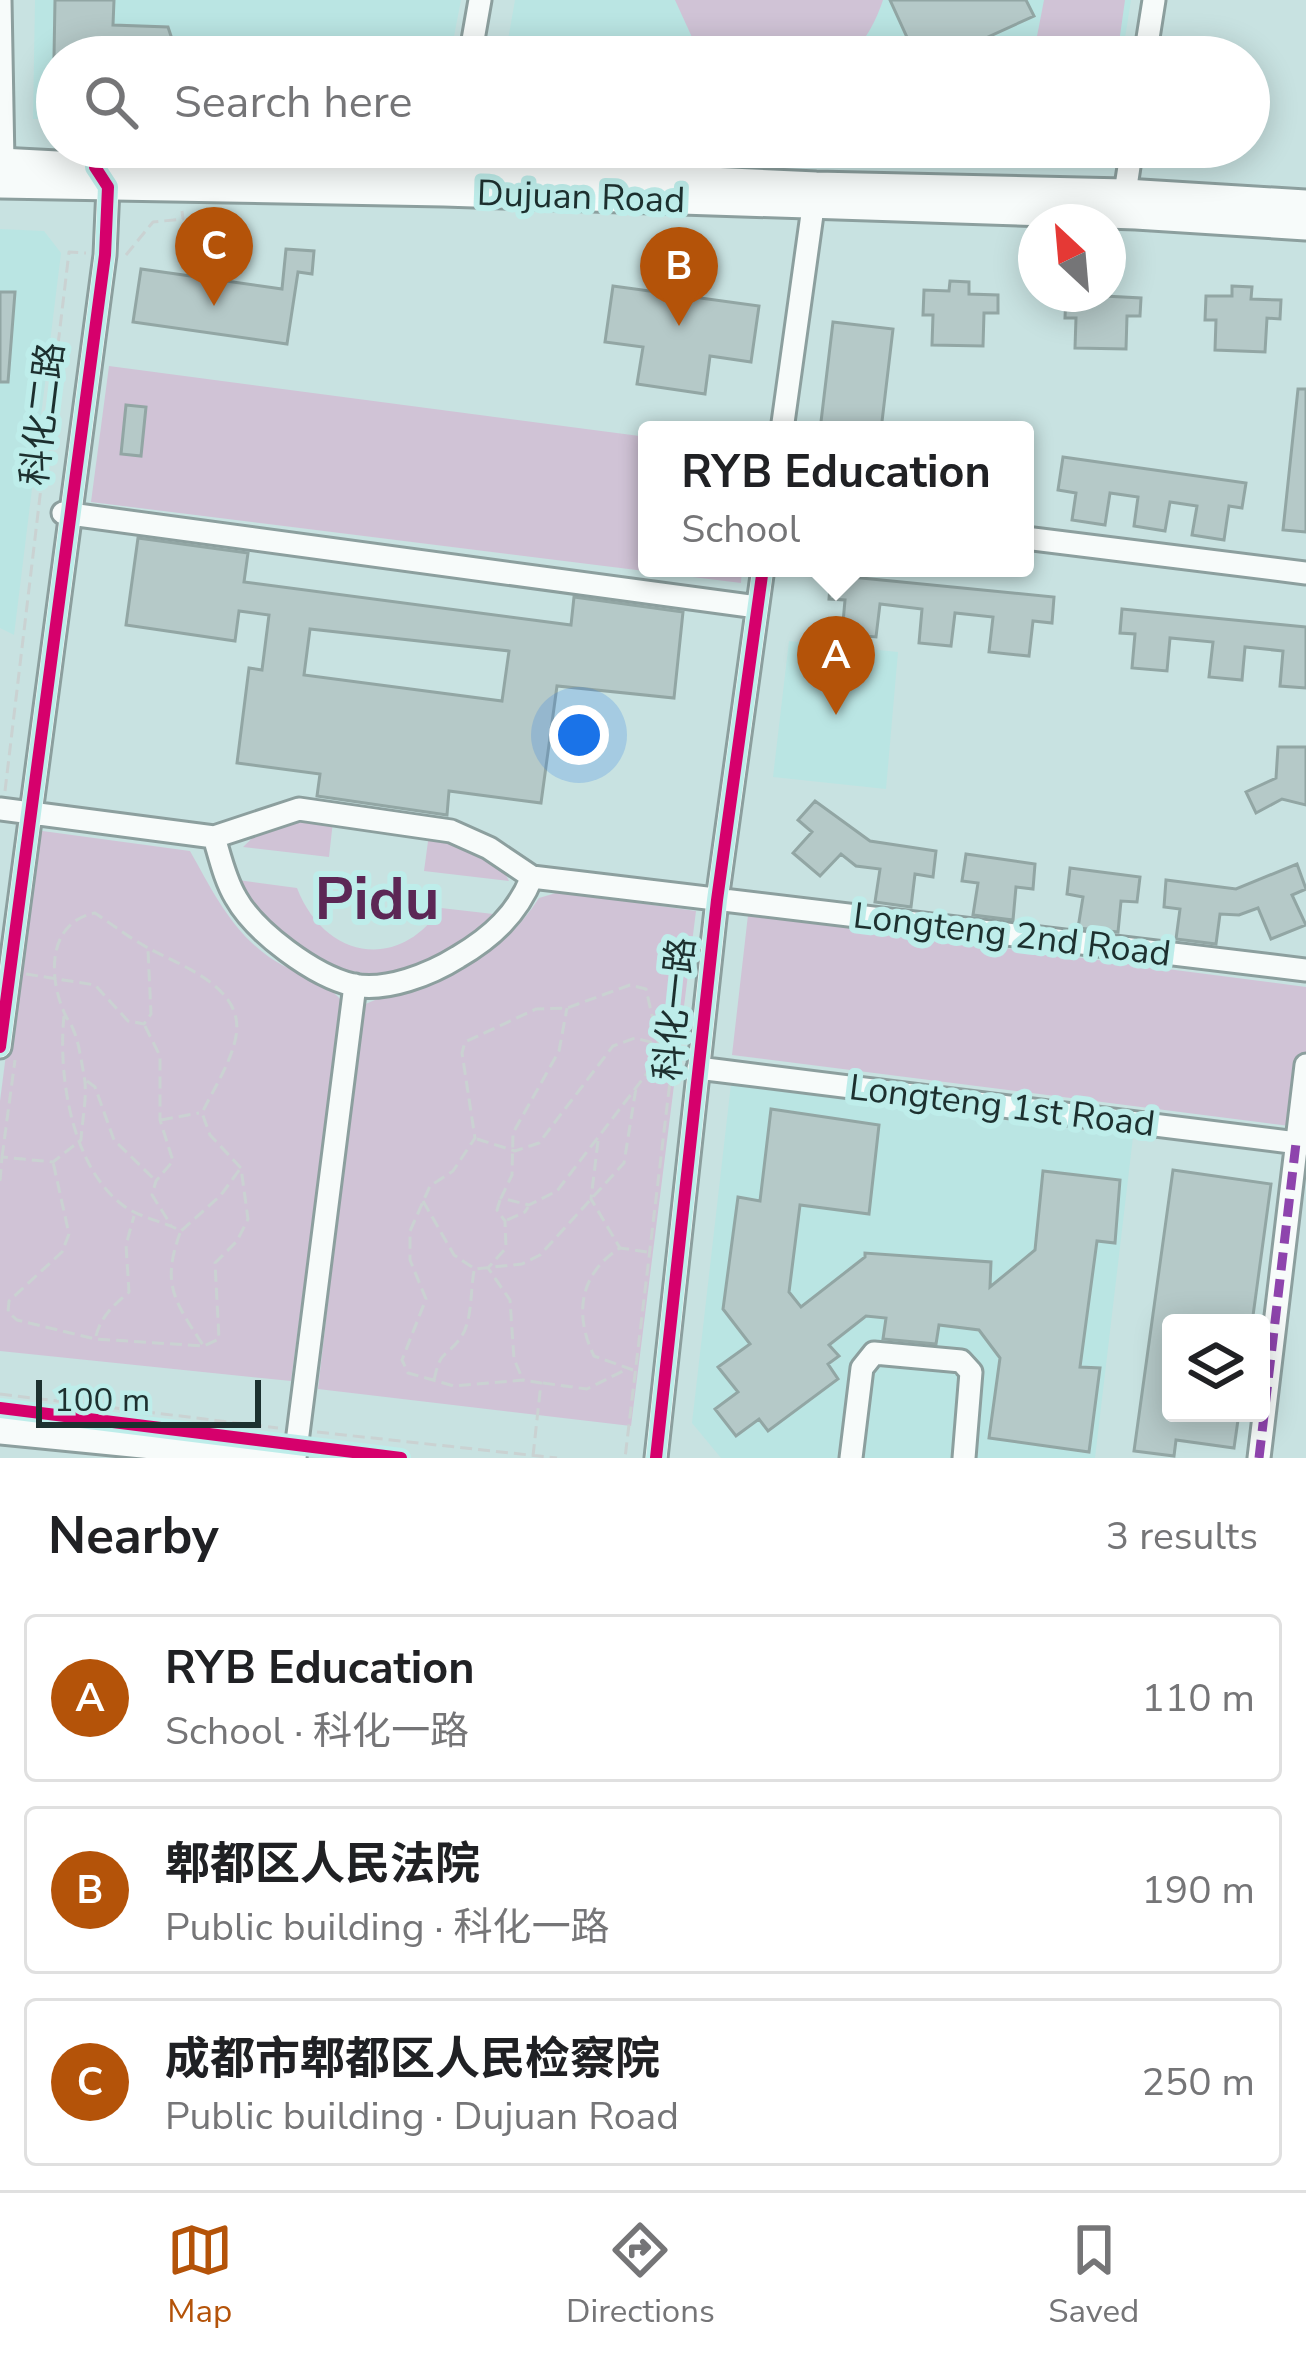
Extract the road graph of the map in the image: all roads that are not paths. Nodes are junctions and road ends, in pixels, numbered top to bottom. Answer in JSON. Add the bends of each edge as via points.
{"nodes":[{"id":1,"x":0,"y":0,"type":"edge"},
{"id":2,"x":480,"y":0,"type":"edge"},
{"id":3,"x":1154,"y":0,"type":"edge"},
{"id":4,"x":474,"y":36,"type":"edge"},
{"id":5,"x":1148,"y":36,"type":"edge"},
{"id":6,"x":1129,"y":168,"type":"edge"},
{"id":7,"x":1,"y":169,"type":"edge"},
{"id":8,"x":448,"y":169,"type":"edge"},
{"id":9,"x":99,"y":180,"type":"junction"},
{"id":10,"x":1125,"y":193,"type":"junction"},
{"id":11,"x":814,"y":196,"type":"junction"},
{"id":12,"x":1306,"y":204,"type":"edge"},
{"id":13,"x":1306,"y":226,"type":"edge"},
{"id":14,"x":783,"y":421,"type":"edge"},
{"id":15,"x":67,"y":513,"type":"junction"},
{"id":16,"x":1034,"y":539,"type":"edge"},
{"id":17,"x":1306,"y":573,"type":"edge"},
{"id":18,"x":762,"y":577,"type":"edge"},
{"id":19,"x":757,"y":607,"type":"junction"},
{"id":20,"x":17,"y":811,"type":"edge"},
{"id":21,"x":214,"y":837,"type":"junction"},
{"id":22,"x":532,"y":877,"type":"junction"},
{"id":23,"x":717,"y":900,"type":"junction"},
{"id":24,"x":0,"y":952,"type":"edge"},
{"id":25,"x":1306,"y":970,"type":"edge"},
{"id":26,"x":355,"y":985,"type":"junction"},
{"id":27,"x":0,"y":1046,"type":"edge"},
{"id":28,"x":1306,"y":1065,"type":"edge"},
{"id":29,"x":698,"y":1068,"type":"junction"},
{"id":30,"x":1301,"y":1143,"type":"edge"},
{"id":31,"x":0,"y":1430,"type":"edge"},
{"id":32,"x":293,"y":1448,"type":"edge"},
{"id":33,"x":656,"y":1458,"type":"edge"},
{"id":34,"x":851,"y":1458,"type":"edge"},
{"id":35,"x":964,"y":1458,"type":"edge"},
{"id":36,"x":1258,"y":1458,"type":"edge"}],
"edges":[{"from":1,"to":7,"type":"street"},
{"from":2,"to":4,"type":"street"},
{"from":3,"to":5,"type":"street"},
{"from":6,"to":10,"type":"street"},
{"from":7,"to":9,"type":"main road","name":"Dujuan Road"},
{"from":8,"to":9,"type":"main road","name":"Dujuan Road"},
{"from":8,"to":11,"type":"main road","name":"Dujuan Road"},
{"from":9,"to":15,"type":"street","name":"科化二路"},
{"from":10,"to":11,"type":"main road","name":"Dujuan Road"},
{"from":10,"to":12,"type":"main road","name":"Dujuan Road"},
{"from":11,"to":13,"type":"main road","name":"Dujuan Road"},
{"from":11,"to":14,"type":"street"},
{"from":15,"to":19,"type":"street"},
{"from":15,"to":20,"type":"street","name":"科化二路"},
{"from":16,"to":17,"type":"street"},
{"from":18,"to":19,"type":"street","name":"科化一路"},
{"from":19,"to":23,"type":"street","name":"科化一路"},
{"from":20,"to":21,"type":"street"},
{"from":20,"to":24,"type":"street","name":"科化二路"},
{"from":20,"to":27,"type":"street"},
{"from":21,"to":22,"type":"street","via":[[298,808],[451,831]]},
{"from":21,"to":26,"type":"street","via":[[236,898],[255,923],[287,950]]},
{"from":22,"to":23,"type":"street","name":"Longteng 2nd Road"},
{"from":22,"to":26,"type":"street","via":[[509,918],[467,952],[421,974]]},
{"from":23,"to":25,"type":"street","name":"Longteng 2nd Road"},
{"from":23,"to":29,"type":"street","name":"科化一路"},
{"from":26,"to":32,"type":"street"},
{"from":28,"to":30,"type":"street"},
{"from":29,"to":30,"type":"street","name":"Longteng 1st Road"},
{"from":29,"to":33,"type":"street","name":"科化一路"},
{"from":30,"to":36,"type":"street"},
{"from":31,"to":32,"type":"main road"},
{"from":34,"to":35,"type":"street","via":[[862,1368],[874,1353],[962,1360],[971,1372]]}]}
